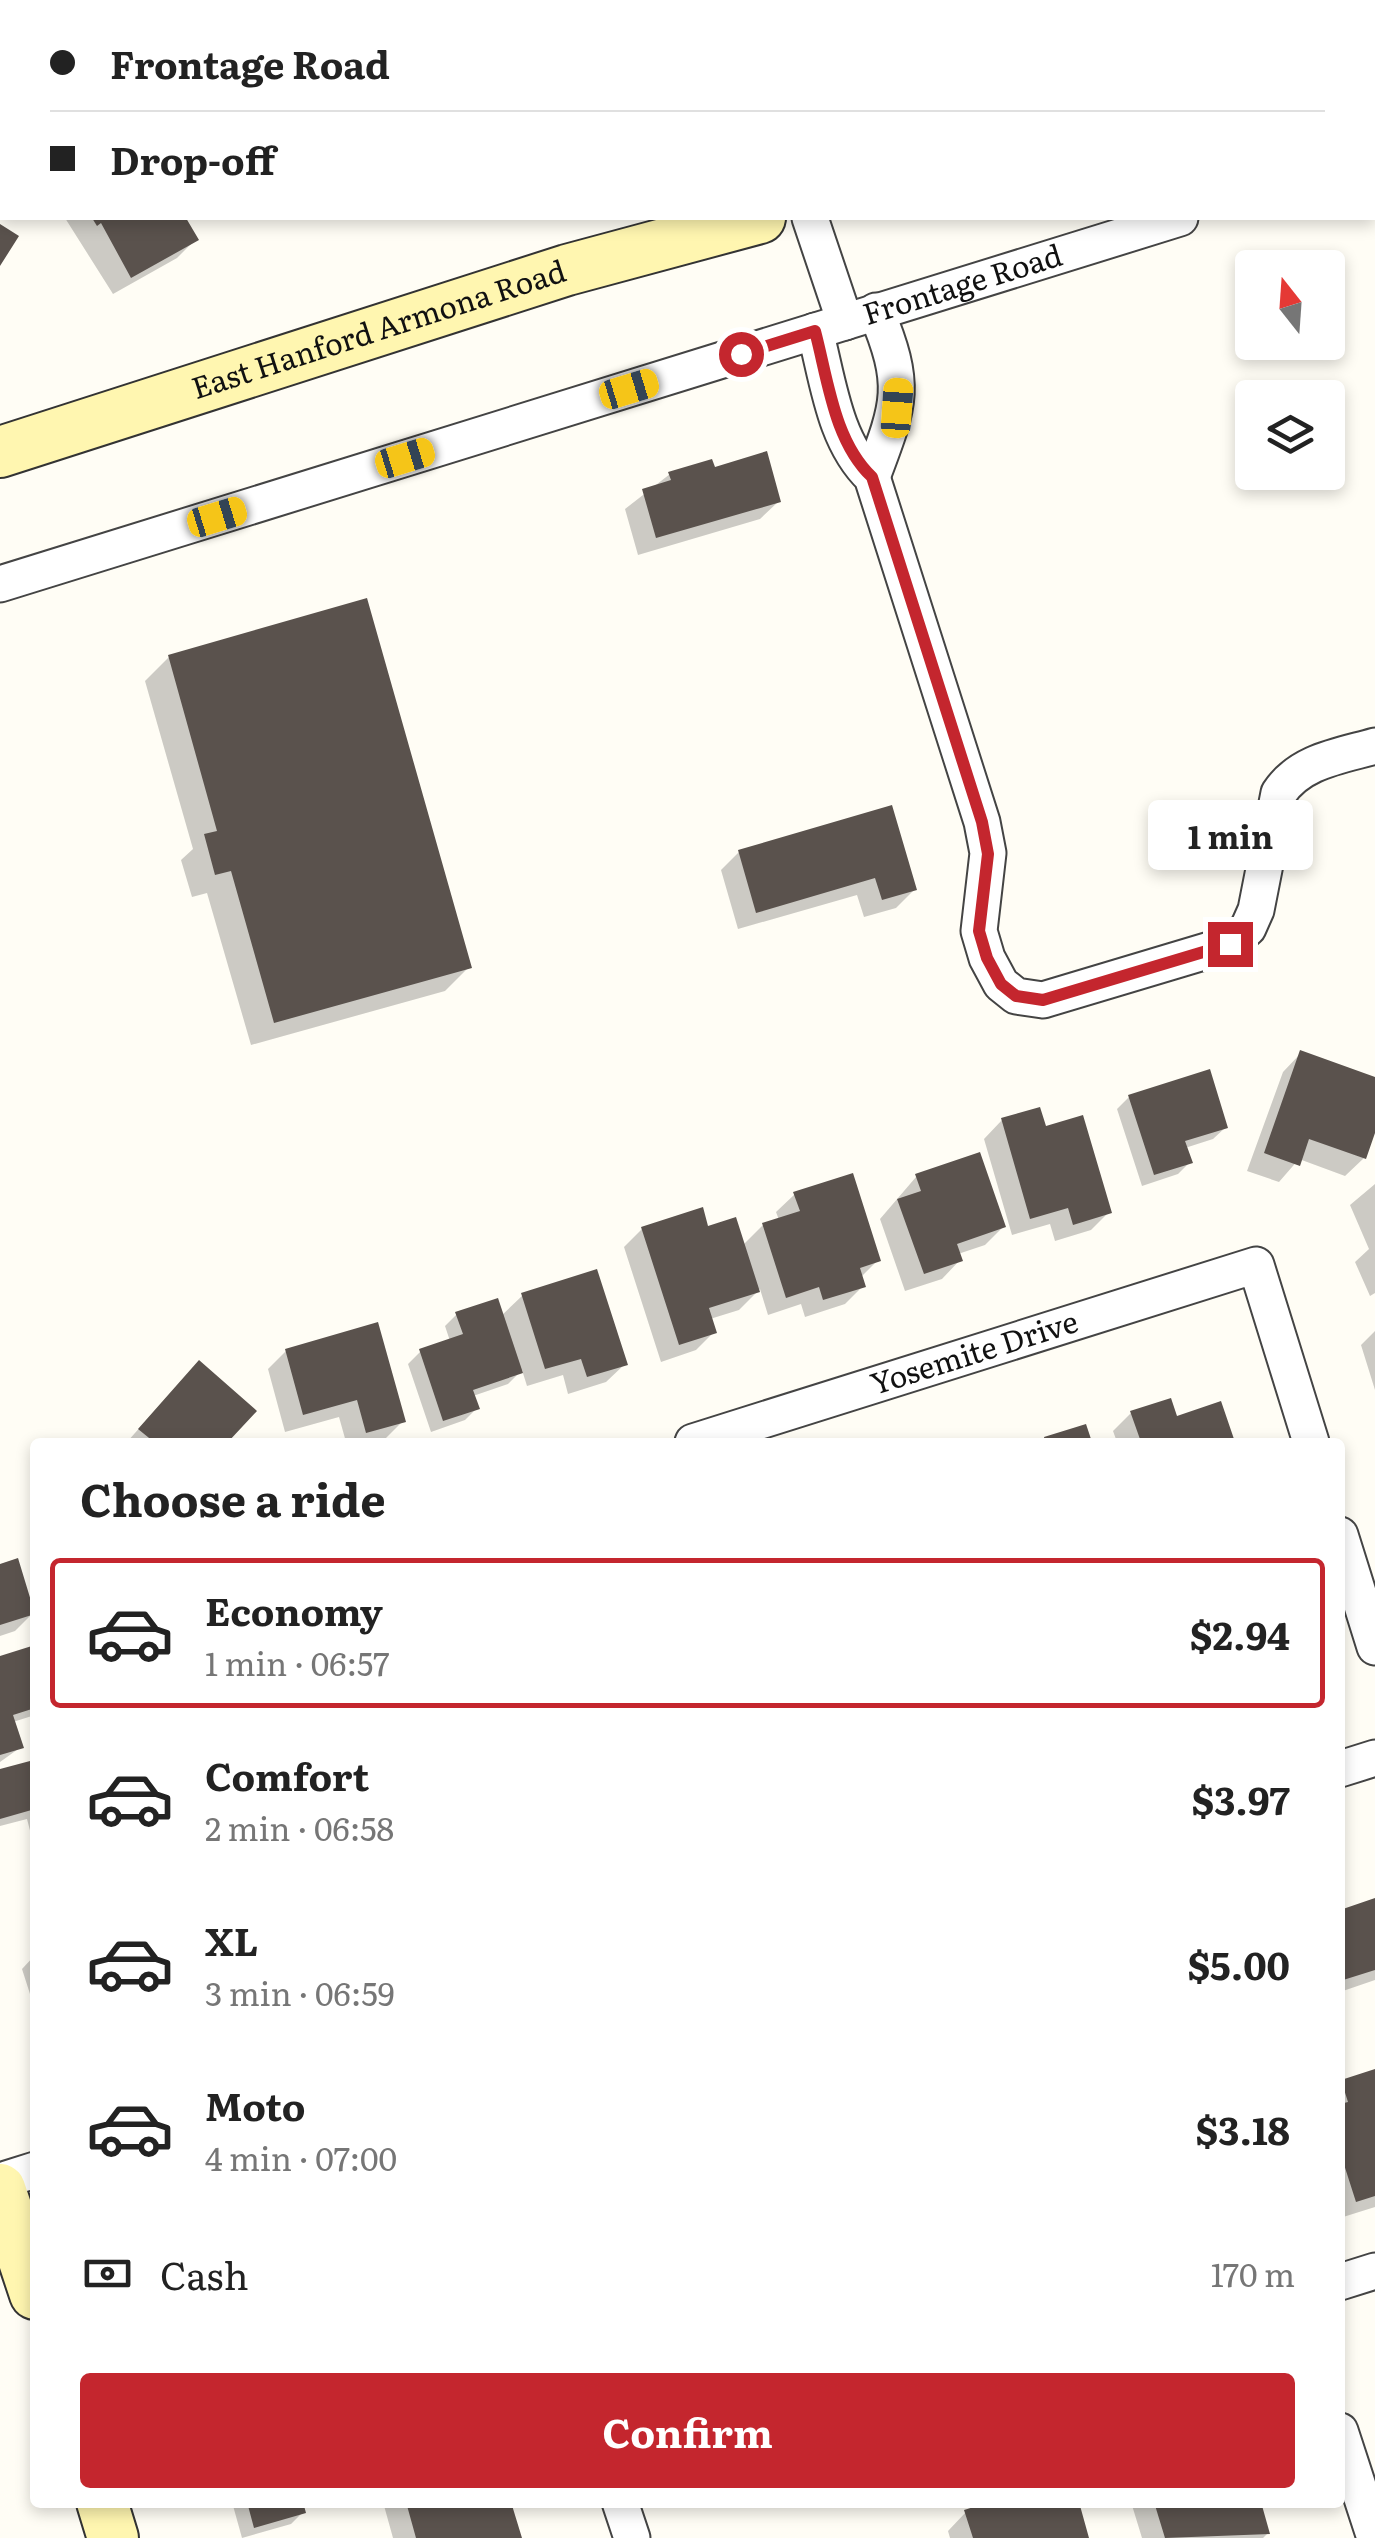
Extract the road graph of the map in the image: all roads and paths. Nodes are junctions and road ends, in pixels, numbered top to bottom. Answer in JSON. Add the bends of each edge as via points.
{"nodes":[{"id":1,"x":753,"y":220,"type":"edge"},
{"id":2,"x":811,"y":220,"type":"edge"},
{"id":3,"x":1173,"y":220,"type":"edge"},
{"id":4,"x":845,"y":321,"type":"junction"},
{"id":5,"x":0,"y":452,"type":"edge"},
{"id":6,"x":872,"y":477,"type":"junction"},
{"id":7,"x":0,"y":584,"type":"edge"},
{"id":8,"x":1375,"y":746,"type":"edge"},
{"id":9,"x":706,"y":1438,"type":"edge"},
{"id":10,"x":1310,"y":1438,"type":"edge"},
{"id":11,"x":1345,"y":1551,"type":"edge"},
{"id":12,"x":1375,"y":1648,"type":"edge"},
{"id":13,"x":1375,"y":1758,"type":"edge"},
{"id":14,"x":1345,"y":1767,"type":"edge"},
{"id":15,"x":30,"y":2172,"type":"edge"},
{"id":16,"x":0,"y":2181,"type":"edge"},
{"id":17,"x":0,"y":2189,"type":"edge"},
{"id":18,"x":1375,"y":2271,"type":"edge"},
{"id":19,"x":30,"y":2279,"type":"edge"},
{"id":20,"x":1345,"y":2280,"type":"edge"},
{"id":21,"x":1345,"y":2446,"type":"edge"},
{"id":22,"x":104,"y":2508,"type":"edge"},
{"id":23,"x":622,"y":2508,"type":"edge"},
{"id":24,"x":113,"y":2538,"type":"edge"},
{"id":25,"x":632,"y":2538,"type":"edge"},
{"id":26,"x":1375,"y":2538,"type":"edge"}],
"edges":[{"from":1,"to":5,"type":"main road","name":"East Hanford Armona Road","via":[[567,270]]},
{"from":2,"to":4,"type":"street"},
{"from":3,"to":4,"type":"street","name":"Frontage Road"},
{"from":4,"to":6,"type":"street","via":[[840,426]]},
{"from":4,"to":6,"type":"street","via":[[899,376],[897,408]]},
{"from":4,"to":7,"type":"street","name":"Frontage Road"},
{"from":6,"to":8,"type":"street","via":[[982,822],[988,854],[979,931],[1001,984],[1016,996],[1043,1000],[1230,944],[1256,910],[1278,793],[1290,776]]},
{"from":9,"to":10,"type":"street","name":"Yosemite Drive","via":[[1256,1265]]},
{"from":11,"to":12,"type":"street"},
{"from":13,"to":14,"type":"street"},
{"from":15,"to":16,"type":"street"},
{"from":17,"to":19,"type":"main road"},
{"from":18,"to":20,"type":"street"},
{"from":21,"to":26,"type":"street"},
{"from":22,"to":24,"type":"main road"},
{"from":23,"to":25,"type":"street"}]}
